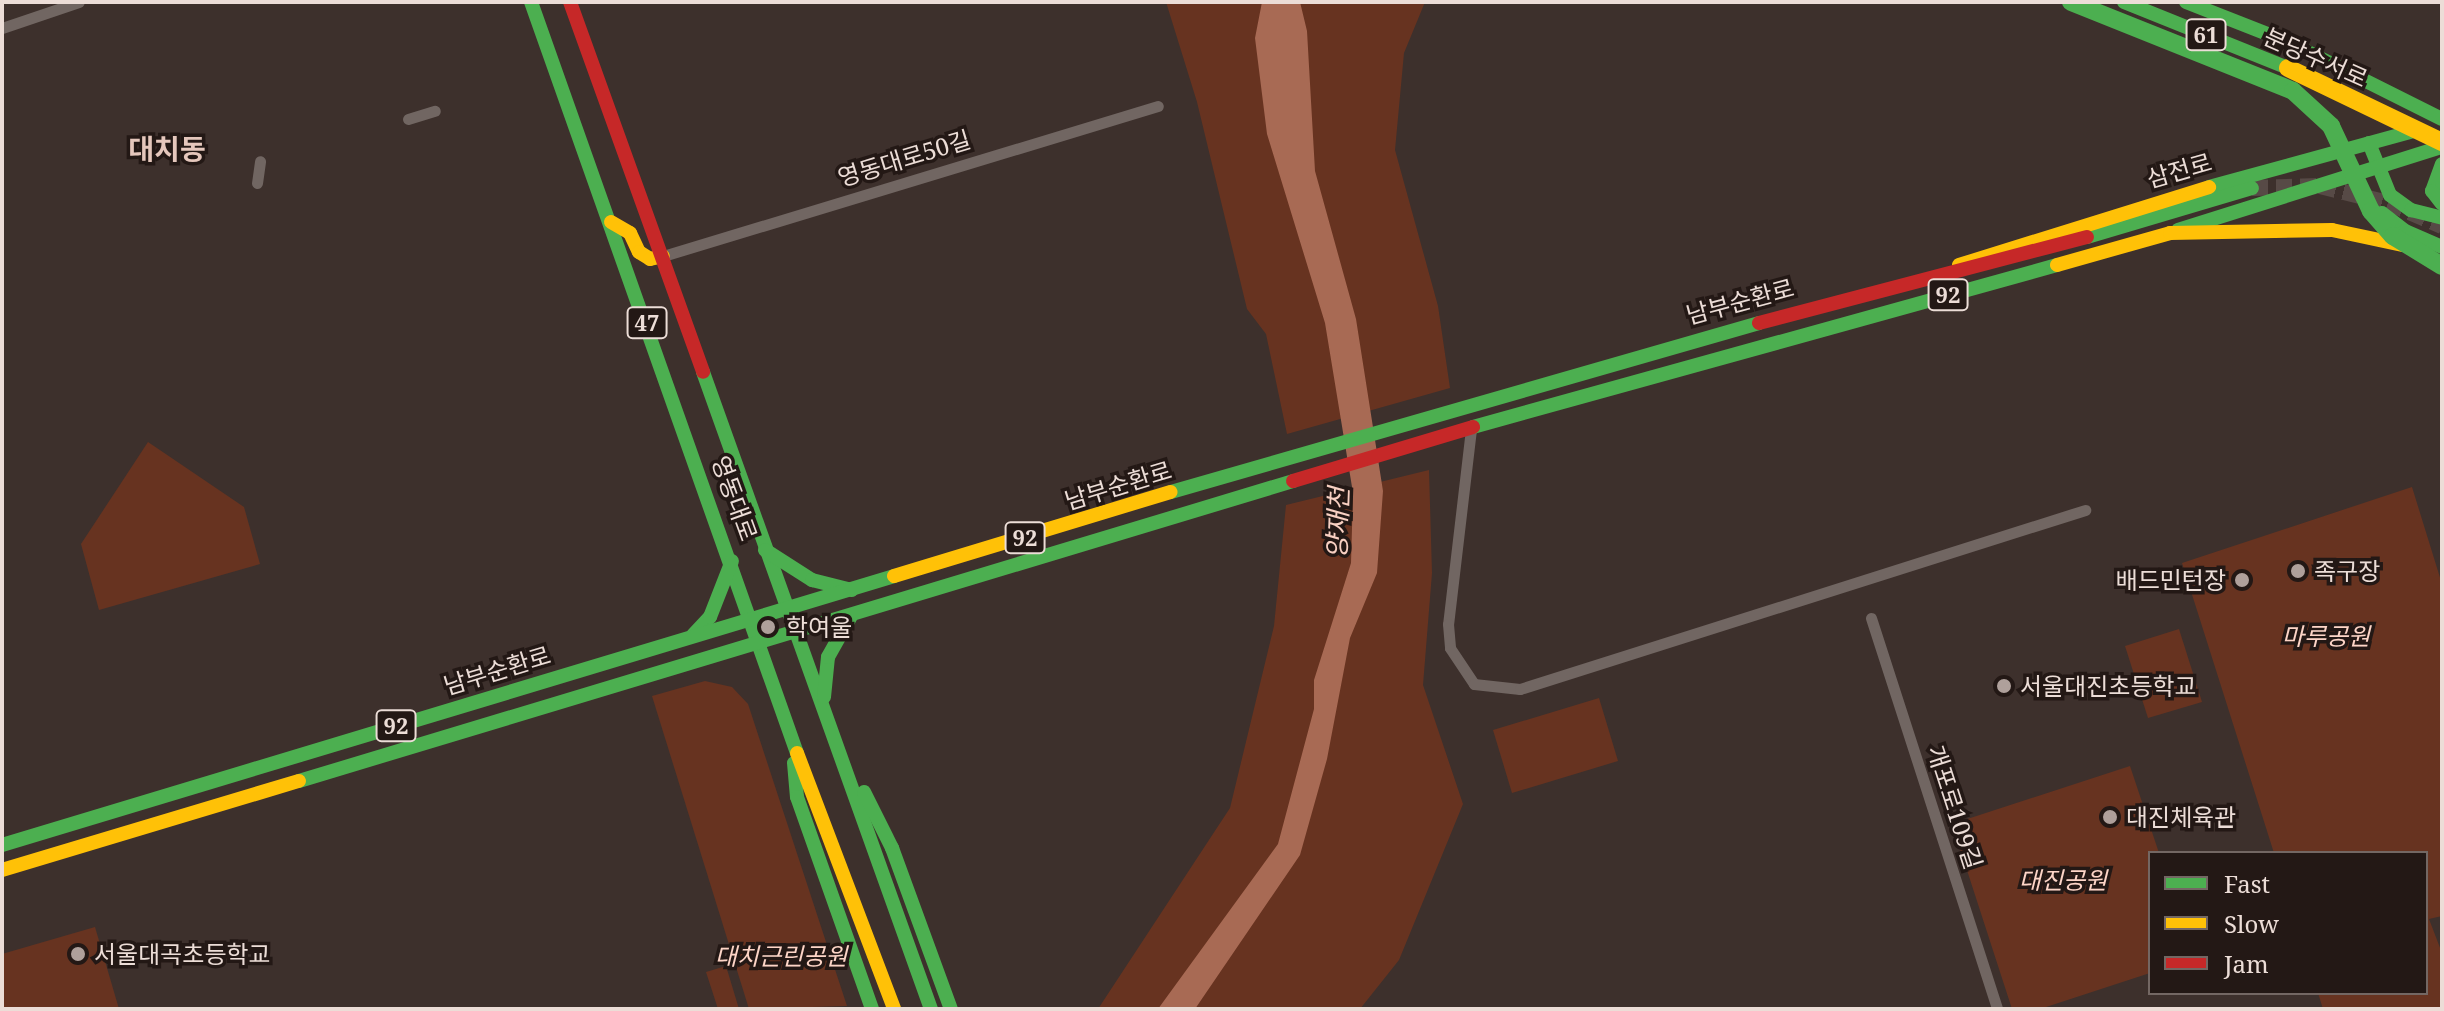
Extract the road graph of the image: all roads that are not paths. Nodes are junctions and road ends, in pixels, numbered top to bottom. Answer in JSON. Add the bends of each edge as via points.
{"nodes":[{"id":1,"x":40,"y":2,"type":"edge"},
{"id":2,"x":79,"y":2,"type":"edge"},
{"id":3,"x":531,"y":2,"type":"edge"},
{"id":4,"x":570,"y":2,"type":"edge"},
{"id":5,"x":2071,"y":2,"type":"edge"},
{"id":6,"x":2124,"y":2,"type":"edge"},
{"id":7,"x":2186,"y":2,"type":"edge"},
{"id":8,"x":36,"y":16,"type":"junction"},
{"id":9,"x":2,"y":28,"type":"edge"},
{"id":10,"x":1158,"y":106,"type":"dead end"},
{"id":11,"x":435,"y":111,"type":"dead end"},
{"id":12,"x":408,"y":119,"type":"dead end"},
{"id":13,"x":2442,"y":121,"type":"edge"},
{"id":14,"x":2369,"y":143,"type":"junction"},
{"id":15,"x":2442,"y":145,"type":"edge"},
{"id":16,"x":2350,"y":148,"type":"junction"},
{"id":17,"x":260,"y":161,"type":"dead end"},
{"id":18,"x":2442,"y":164,"type":"edge"},
{"id":19,"x":2378,"y":167,"type":"junction"},
{"id":20,"x":2359,"y":172,"type":"junction"},
{"id":21,"x":257,"y":183,"type":"dead end"},
{"id":22,"x":2252,"y":188,"type":"tunnel mouth"},
{"id":23,"x":2442,"y":204,"type":"edge"},
{"id":24,"x":2442,"y":218,"type":"edge"},
{"id":25,"x":611,"y":222,"type":"junction"},
{"id":26,"x":2170,"y":233,"type":"junction"},
{"id":27,"x":2442,"y":247,"type":"edge"},
{"id":28,"x":663,"y":256,"type":"junction"},
{"id":29,"x":2442,"y":256,"type":"edge"},
{"id":30,"x":2442,"y":266,"type":"edge"},
{"id":31,"x":1934,"y":275,"type":"junction"},
{"id":32,"x":1465,"y":430,"type":"junction"},
{"id":33,"x":2085,"y":510,"type":"dead end"},
{"id":34,"x":764,"y":549,"type":"junction"},
{"id":35,"x":732,"y":559,"type":"junction"},
{"id":36,"x":853,"y":590,"type":"junction"},
{"id":37,"x":791,"y":608,"type":"junction"},
{"id":38,"x":851,"y":616,"type":"junction"},
{"id":39,"x":1871,"y":618,"type":"dead end"},
{"id":40,"x":746,"y":620,"type":"junction"},
{"id":41,"x":799,"y":632,"type":"junction"},
{"id":42,"x":690,"y":637,"type":"junction"},
{"id":43,"x":758,"y":645,"type":"junction"},
{"id":44,"x":823,"y":703,"type":"junction"},
{"id":45,"x":836,"y":736,"type":"junction"},
{"id":46,"x":792,"y":742,"type":"junction"},
{"id":47,"x":2,"y":845,"type":"edge"},
{"id":48,"x":2,"y":870,"type":"edge"},
{"id":49,"x":872,"y":1009,"type":"edge"},
{"id":50,"x":894,"y":1009,"type":"edge"},
{"id":51,"x":931,"y":1009,"type":"edge"},
{"id":52,"x":951,"y":1009,"type":"edge"},
{"id":53,"x":1997,"y":1009,"type":"edge"}],
"edges":[{"from":1,"to":8,"type":"street"},
{"from":2,"to":8,"type":"street"},
{"from":3,"to":25,"type":"main road","name":"영동대로","number":"47"},
{"from":4,"to":28,"type":"main road","name":"영동대로","number":"47"},
{"from":5,"to":30,"type":"main road","bridge":true,"via":[[2293,91],[2331,126],[2371,211],[2393,236]]},
{"from":6,"to":15,"type":"main road","name":"분당수서로","number":"61","bridge":true,"via":[[2288,68]]},
{"from":7,"to":13,"type":"main road","name":"분당수서로","number":"61","via":[[2288,42]]},
{"from":8,"to":9,"type":"street"},
{"from":10,"to":28,"type":"street","name":"영동대로50길"},
{"from":11,"to":12,"type":"street"},
{"from":13,"to":14,"type":"main road","name":"삼전로"},
{"from":14,"to":16,"type":"main road","name":"삼전로"},
{"from":14,"to":19,"type":"main road"},
{"from":15,"to":19,"type":"main road"},
{"from":16,"to":20,"type":"main road"},
{"from":16,"to":31,"type":"main road","name":"삼전로","via":[[2027,240]]},
{"from":17,"to":21,"type":"street"},
{"from":18,"to":23,"type":"main road","via":[[2432,191]]},
{"from":19,"to":20,"type":"main road"},
{"from":19,"to":24,"type":"main road","via":[[2399,204]]},
{"from":20,"to":26,"type":"main road"},
{"from":20,"to":27,"type":"main road","via":[[2385,216]]},
{"from":22,"to":31,"type":"main road","name":"남부순환로","number":"92","via":[[2012,259]]},
{"from":25,"to":28,"type":"main road","via":[[630,233],[650,259]]},
{"from":25,"to":35,"type":"main road","name":"영동대로","number":"47"},
{"from":26,"to":29,"type":"main road","name":"남부순환로","number":"92","via":[[2332,230]]},
{"from":26,"to":32,"type":"main road","name":"남부순환로","number":"92"},
{"from":28,"to":34,"type":"main road","name":"영동대로","number":"47"},
{"from":31,"to":36,"type":"main road","name":"남부순환로","number":"92","via":[[1457,406]]},
{"from":32,"to":33,"type":"street","via":[[1448,624],[1450,648],[1474,684],[1520,689]]},
{"from":32,"to":38,"type":"main road","name":"남부순환로","number":"92"},
{"from":34,"to":36,"type":"main road","via":[[812,580]]},
{"from":34,"to":37,"type":"main road","name":"영동대로","number":"47"},
{"from":35,"to":40,"type":"main road","name":"영동대로","number":"47"},
{"from":35,"to":42,"type":"main road","via":[[710,617]]},
{"from":36,"to":37,"type":"main road","name":"남부순환로","number":"92"},
{"from":37,"to":40,"type":"main road","name":"남부순환로","number":"92"},
{"from":37,"to":41,"type":"main road","name":"영동대로","number":"47"},
{"from":38,"to":41,"type":"main road","name":"남부순환로","number":"92"},
{"from":38,"to":44,"type":"main road","via":[[828,657]]},
{"from":39,"to":53,"type":"street","name":"개포로109길"},
{"from":40,"to":42,"type":"main road","name":"남부순환로","number":"92"},
{"from":40,"to":43,"type":"main road","name":"영동대로","number":"47"},
{"from":41,"to":43,"type":"main road","name":"남부순환로","number":"92"},
{"from":41,"to":44,"type":"main road","name":"영동대로","number":"47"},
{"from":42,"to":47,"type":"main road","name":"남부순환로","number":"92"},
{"from":43,"to":46,"type":"main road","name":"영동대로","number":"47"},
{"from":43,"to":48,"type":"main road","name":"남부순환로","number":"92"},
{"from":44,"to":45,"type":"main road","name":"영동대로","number":"47"},
{"from":45,"to":51,"type":"main road","name":"영동대로","number":"47"},
{"from":45,"to":52,"type":"main road","via":[[892,848]]},
{"from":46,"to":49,"type":"main road","via":[[797,797]]},
{"from":46,"to":50,"type":"main road","name":"영동대로","number":"47"}]}
